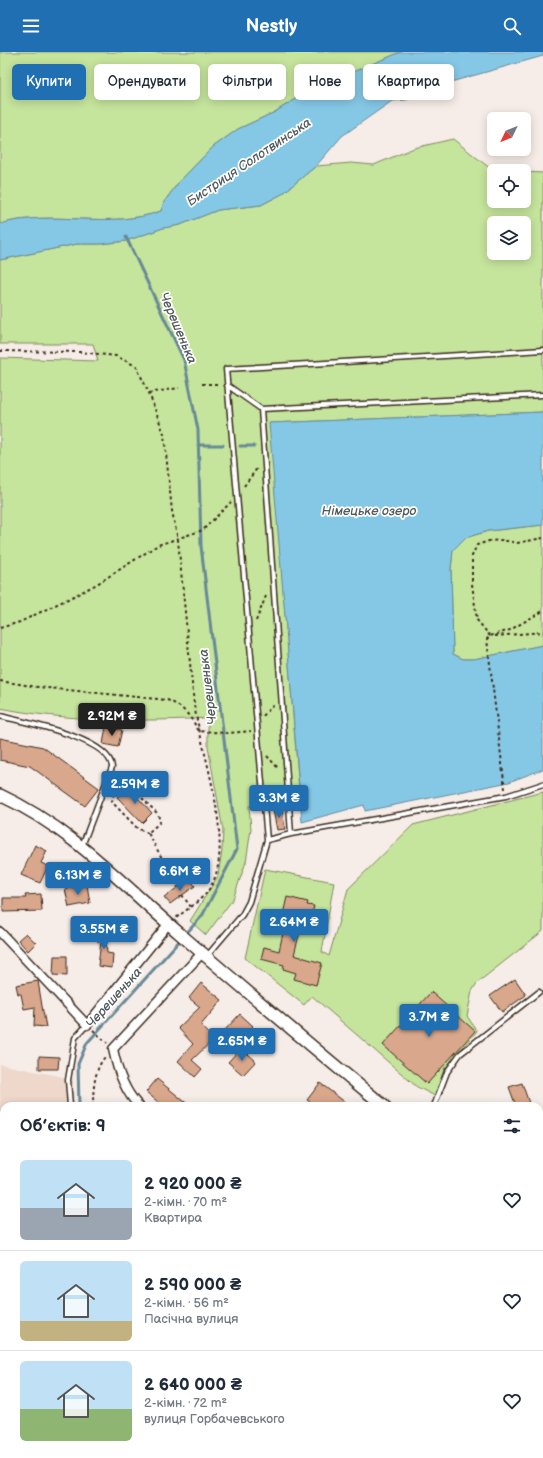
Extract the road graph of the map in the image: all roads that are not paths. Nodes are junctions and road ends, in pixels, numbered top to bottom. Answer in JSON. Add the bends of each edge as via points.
{"nodes":[{"id":1,"x":543,"y":350,"type":"edge"},
{"id":2,"x":227,"y":385,"type":"junction"},
{"id":3,"x":543,"y":395,"type":"edge"},
{"id":4,"x":261,"y":409,"type":"junction"},
{"id":5,"x":0,"y":716,"type":"edge"},
{"id":6,"x":543,"y":784,"type":"edge"},
{"id":7,"x":0,"y":795,"type":"edge"},
{"id":8,"x":291,"y":834,"type":"junction"},
{"id":9,"x":267,"y":840,"type":"junction"},
{"id":10,"x":82,"y":846,"type":"junction"},
{"id":11,"x":169,"y":923,"type":"junction"},
{"id":12,"x":0,"y":932,"type":"edge"},
{"id":13,"x":205,"y":954,"type":"junction"},
{"id":14,"x":539,"y":992,"type":"dead end"},
{"id":15,"x":89,"y":1027,"type":"junction"},
{"id":16,"x":70,"y":1102,"type":"edge"},
{"id":17,"x":136,"y":1102,"type":"edge"},
{"id":18,"x":379,"y":1102,"type":"edge"},
{"id":19,"x":436,"y":1102,"type":"edge"}],
"edges":[{"from":1,"to":2,"type":"lane","via":[[226,369]]},
{"from":2,"to":4,"type":"lane"},
{"from":2,"to":9,"type":"lane"},
{"from":3,"to":4,"type":"lane"},
{"from":4,"to":8,"type":"lane"},
{"from":5,"to":10,"type":"lane","via":[[63,731],[92,745],[112,761]]},
{"from":6,"to":8,"type":"lane","via":[[506,796]]},
{"from":7,"to":10,"type":"street","via":[[44,819]]},
{"from":8,"to":9,"type":"lane"},
{"from":9,"to":13,"type":"lane","via":[[249,902],[242,915]]},
{"from":10,"to":11,"type":"street"},
{"from":11,"to":13,"type":"street"},
{"from":11,"to":15,"type":"street"},
{"from":12,"to":15,"type":"street"},
{"from":13,"to":17,"type":"street","via":[[113,1049],[124,1084]]},
{"from":13,"to":18,"type":"street","via":[[258,1002]]},
{"from":14,"to":19,"type":"lane","via":[[460,1054],[447,1072]]},
{"from":15,"to":16,"type":"lane","via":[[75,1038],[68,1080]]}]}
